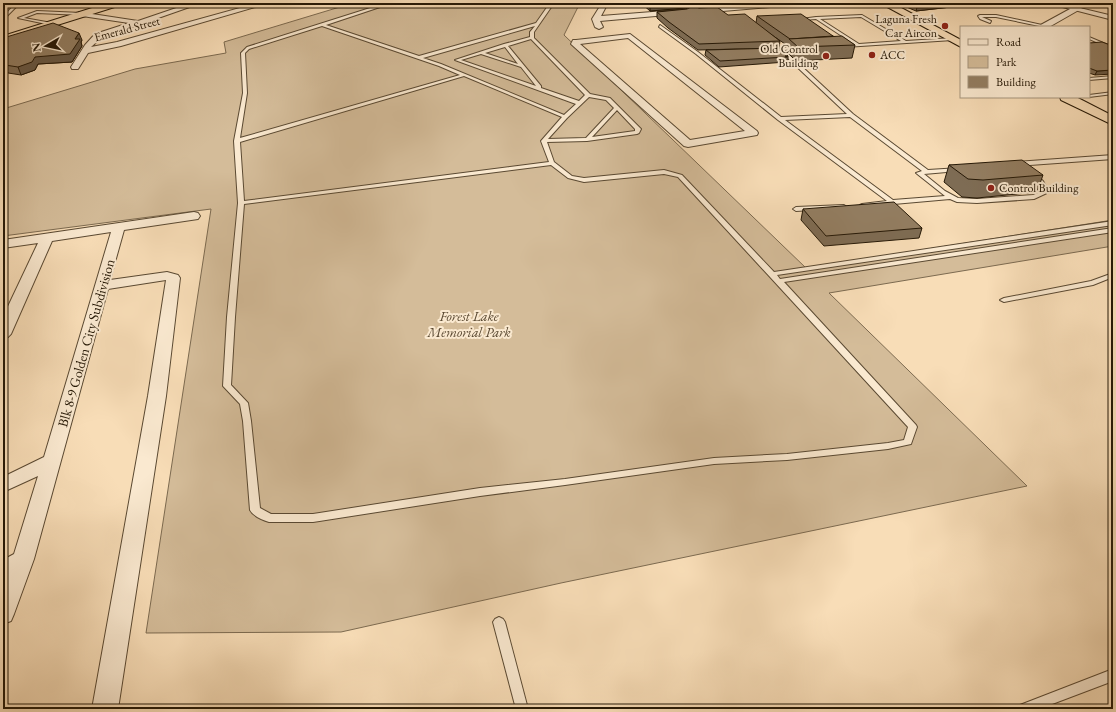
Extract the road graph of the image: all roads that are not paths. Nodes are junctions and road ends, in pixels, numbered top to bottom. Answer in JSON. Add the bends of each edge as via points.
{"nodes":[{"id":1,"x":18,"y":3,"type":"edge"},
{"id":2,"x":118,"y":3,"type":"edge"},
{"id":3,"x":198,"y":3,"type":"edge"},
{"id":4,"x":266,"y":3,"type":"edge"},
{"id":5,"x":390,"y":3,"type":"edge"},
{"id":6,"x":552,"y":3,"type":"edge"},
{"id":7,"x":605,"y":3,"type":"edge"},
{"id":8,"x":678,"y":3,"type":"edge"},
{"id":9,"x":713,"y":3,"type":"edge"},
{"id":10,"x":793,"y":3,"type":"edge"},
{"id":11,"x":885,"y":3,"type":"edge"},
{"id":12,"x":1050,"y":3,"type":"edge"},
{"id":13,"x":1087,"y":3,"type":"edge"},
{"id":14,"x":719,"y":9,"type":"junction"},
{"id":15,"x":1076,"y":9,"type":"junction"},
{"id":16,"x":698,"y":11,"type":"edge"},
{"id":17,"x":82,"y":14,"type":"junction"},
{"id":18,"x":816,"y":18,"type":"junction"},
{"id":19,"x":1113,"y":18,"type":"edge"},
{"id":20,"x":3,"y":19,"type":"edge"},
{"id":21,"x":596,"y":19,"type":"junction"},
{"id":22,"x":802,"y":20,"type":"edge"},
{"id":23,"x":137,"y":22,"type":"junction"},
{"id":24,"x":990,"y":22,"type":"dead end"},
{"id":25,"x":51,"y":24,"type":"junction"},
{"id":26,"x":536,"y":24,"type":"junction"},
{"id":27,"x":323,"y":25,"type":"junction"},
{"id":28,"x":660,"y":26,"type":"edge"},
{"id":29,"x":1041,"y":26,"type":"edge"},
{"id":30,"x":1047,"y":26,"type":"edge"},
{"id":31,"x":836,"y":31,"type":"junction"},
{"id":32,"x":826,"y":32,"type":"edge"},
{"id":33,"x":532,"y":38,"type":"junction"},
{"id":34,"x":610,"y":38,"type":"junction"},
{"id":35,"x":1090,"y":38,"type":"edge"},
{"id":36,"x":3,"y":39,"type":"edge"},
{"id":37,"x":850,"y":39,"type":"junction"},
{"id":38,"x":839,"y":40,"type":"edge"},
{"id":39,"x":957,"y":41,"type":"edge"},
{"id":40,"x":905,"y":42,"type":"junction"},
{"id":41,"x":505,"y":45,"type":"junction"},
{"id":42,"x":858,"y":45,"type":"junction"},
{"id":43,"x":843,"y":46,"type":"edge"},
{"id":44,"x":782,"y":48,"type":"junction"},
{"id":45,"x":800,"y":48,"type":"edge"},
{"id":46,"x":1113,"y":48,"type":"edge"},
{"id":47,"x":765,"y":50,"type":"edge"},
{"id":48,"x":86,"y":51,"type":"junction"},
{"id":49,"x":704,"y":52,"type":"edge"},
{"id":50,"x":480,"y":53,"type":"junction"},
{"id":51,"x":696,"y":53,"type":"junction"},
{"id":52,"x":417,"y":58,"type":"junction"},
{"id":53,"x":457,"y":60,"type":"junction"},
{"id":54,"x":451,"y":62,"type":"dead end"},
{"id":55,"x":446,"y":63,"type":"dead end"},
{"id":56,"x":440,"y":65,"type":"junction"},
{"id":57,"x":522,"y":66,"type":"junction"},
{"id":58,"x":76,"y":67,"type":"dead end"},
{"id":59,"x":464,"y":75,"type":"junction"},
{"id":60,"x":1113,"y":77,"type":"edge"},
{"id":61,"x":1090,"y":79,"type":"edge"},
{"id":62,"x":540,"y":88,"type":"junction"},
{"id":63,"x":1113,"y":93,"type":"edge"},
{"id":64,"x":588,"y":95,"type":"junction"},
{"id":65,"x":1090,"y":96,"type":"edge"},
{"id":66,"x":1073,"y":98,"type":"edge"},
{"id":67,"x":579,"y":103,"type":"junction"},
{"id":68,"x":616,"y":108,"type":"junction"},
{"id":69,"x":851,"y":115,"type":"junction"},
{"id":70,"x":565,"y":117,"type":"junction"},
{"id":71,"x":780,"y":119,"type":"junction"},
{"id":72,"x":1113,"y":121,"type":"edge"},
{"id":73,"x":587,"y":139,"type":"junction"},
{"id":74,"x":544,"y":141,"type":"junction"},
{"id":75,"x":237,"y":142,"type":"junction"},
{"id":76,"x":1113,"y":157,"type":"edge"},
{"id":77,"x":552,"y":163,"type":"junction"},
{"id":78,"x":1006,"y":165,"type":"edge"},
{"id":79,"x":966,"y":168,"type":"edge"},
{"id":80,"x":1026,"y":168,"type":"junction"},
{"id":81,"x":927,"y":172,"type":"junction"},
{"id":82,"x":951,"y":196,"type":"junction"},
{"id":83,"x":891,"y":202,"type":"junction"},
{"id":84,"x":242,"y":203,"type":"junction"},
{"id":85,"x":850,"y":206,"type":"edge"},
{"id":86,"x":858,"y":206,"type":"edge"},
{"id":87,"x":796,"y":209,"type":"dead end"},
{"id":88,"x":194,"y":216,"type":"dead end"},
{"id":89,"x":1113,"y":223,"type":"edge"},
{"id":90,"x":120,"y":226,"type":"junction"},
{"id":91,"x":1113,"y":230,"type":"edge"},
{"id":92,"x":47,"y":237,"type":"junction"},
{"id":93,"x":3,"y":244,"type":"edge"},
{"id":94,"x":1113,"y":275,"type":"edge"},
{"id":95,"x":775,"y":277,"type":"junction"},
{"id":96,"x":102,"y":286,"type":"junction"},
{"id":97,"x":1004,"y":300,"type":"dead end"},
{"id":98,"x":3,"y":334,"type":"edge"},
{"id":99,"x":52,"y":461,"type":"junction"},
{"id":100,"x":3,"y":485,"type":"edge"},
{"id":101,"x":23,"y":560,"type":"junction"},
{"id":102,"x":3,"y":571,"type":"edge"},
{"id":103,"x":3,"y":614,"type":"edge"},
{"id":104,"x":499,"y":622,"type":"dead end"},
{"id":105,"x":1113,"y":675,"type":"edge"},
{"id":106,"x":105,"y":709,"type":"edge"},
{"id":107,"x":522,"y":709,"type":"edge"},
{"id":108,"x":1024,"y":709,"type":"edge"}],
"edges":[{"from":1,"to":20,"type":"lane"},
{"from":2,"to":17,"type":"highway"},
{"from":3,"to":23,"type":"street"},
{"from":4,"to":48,"type":"street","name":"Emerald Street"},
{"from":5,"to":27,"type":"lane"},
{"from":6,"to":26,"type":"lane"},
{"from":7,"to":21,"type":"street"},
{"from":8,"to":21,"type":"street","via":[[686,12]]},
{"from":9,"to":14,"type":"street"},
{"from":10,"to":14,"type":"street"},
{"from":11,"to":39,"type":"highway"},
{"from":12,"to":15,"type":"street"},
{"from":13,"to":15,"type":"street"},
{"from":14,"to":16,"type":"street"},
{"from":15,"to":19,"type":"street"},
{"from":15,"to":30,"type":"street"},
{"from":17,"to":23,"type":"street"},
{"from":17,"to":25,"type":"highway"},
{"from":17,"to":25,"type":"lane","via":[[43,12],[20,18]]},
{"from":18,"to":22,"type":"lane"},
{"from":18,"to":31,"type":"lane"},
{"from":18,"to":40,"type":"lane","via":[[862,16]]},
{"from":21,"to":34,"type":"street"},
{"from":23,"to":48,"type":"street","via":[[98,36],[90,42]]},
{"from":24,"to":29,"type":"lane","via":[[980,16],[996,16]]},
{"from":25,"to":36,"type":"highway"},
{"from":26,"to":33,"type":"lane"},
{"from":26,"to":52,"type":"lane"},
{"from":27,"to":52,"type":"lane"},
{"from":27,"to":75,"type":"lane","via":[[245,50],[243,53],[246,93]]},
{"from":28,"to":51,"type":"lane"},
{"from":31,"to":32,"type":"lane"},
{"from":31,"to":37,"type":"lane"},
{"from":33,"to":41,"type":"lane"},
{"from":33,"to":64,"type":"lane"},
{"from":34,"to":34,"type":"street","via":[[630,36],[753,133],[688,144],[575,44]]},
{"from":35,"to":46,"type":"lane"},
{"from":37,"to":38,"type":"lane"},
{"from":37,"to":42,"type":"lane"},
{"from":39,"to":40,"type":"lane"},
{"from":40,"to":42,"type":"lane"},
{"from":41,"to":50,"type":"lane"},
{"from":41,"to":57,"type":"lane"},
{"from":42,"to":43,"type":"lane"},
{"from":44,"to":45,"type":"lane"},
{"from":44,"to":47,"type":"lane"},
{"from":44,"to":69,"type":"lane"},
{"from":48,"to":58,"type":"street"},
{"from":49,"to":51,"type":"lane"},
{"from":50,"to":53,"type":"lane"},
{"from":50,"to":57,"type":"lane"},
{"from":51,"to":71,"type":"lane"},
{"from":52,"to":56,"type":"lane"},
{"from":53,"to":54,"type":"lane"},
{"from":53,"to":62,"type":"lane"},
{"from":55,"to":56,"type":"lane"},
{"from":56,"to":59,"type":"lane"},
{"from":57,"to":62,"type":"lane"},
{"from":59,"to":70,"type":"lane"},
{"from":59,"to":75,"type":"lane"},
{"from":60,"to":61,"type":"lane"},
{"from":62,"to":67,"type":"lane"},
{"from":63,"to":65,"type":"lane"},
{"from":64,"to":67,"type":"lane"},
{"from":64,"to":68,"type":"lane","via":[[608,99]]},
{"from":66,"to":72,"type":"highway"},
{"from":67,"to":70,"type":"lane"},
{"from":68,"to":73,"type":"lane"},
{"from":68,"to":73,"type":"lane","via":[[638,130],[637,132]]},
{"from":69,"to":71,"type":"lane"},
{"from":69,"to":81,"type":"lane"},
{"from":70,"to":74,"type":"lane"},
{"from":71,"to":83,"type":"lane"},
{"from":73,"to":74,"type":"lane"},
{"from":74,"to":77,"type":"lane"},
{"from":75,"to":84,"type":"lane"},
{"from":76,"to":80,"type":"lane"},
{"from":77,"to":84,"type":"lane"},
{"from":77,"to":95,"type":"lane","via":[[570,178],[584,180],[664,172],[680,176]]},
{"from":78,"to":80,"type":"lane"},
{"from":79,"to":81,"type":"lane"},
{"from":80,"to":82,"type":"lane","via":[[1041,182],[1046,192],[1034,197],[977,201],[957,200]]},
{"from":81,"to":82,"type":"lane","via":[[919,173]]},
{"from":82,"to":83,"type":"lane"},
{"from":83,"to":86,"type":"lane"},
{"from":84,"to":95,"type":"lane","via":[[227,386],[244,403],[255,510],[269,518],[313,518],[480,492],[714,461],[787,458],[908,442],[913,427]]},
{"from":85,"to":87,"type":"lane"},
{"from":88,"to":90,"type":"street"},
{"from":89,"to":95,"type":"lane"},
{"from":90,"to":92,"type":"street"},
{"from":90,"to":96,"type":"street","name":"Blk 8-9 Golden City Subdivision"},
{"from":91,"to":95,"type":"lane"},
{"from":92,"to":93,"type":"street"},
{"from":92,"to":98,"type":"street"},
{"from":94,"to":97,"type":"lane","via":[[1093,283]]},
{"from":96,"to":99,"type":"street","name":"Blk 8-9 Golden City Subdivision"},
{"from":96,"to":106,"type":"street","via":[[168,276],[173,278],[157,396]]},
{"from":99,"to":100,"type":"street"},
{"from":99,"to":101,"type":"street","name":"Blk 8-9 Golden City Subdivision"},
{"from":101,"to":102,"type":"street"},
{"from":101,"to":103,"type":"street","name":"Blk 8-9 Golden City Subdivision"},
{"from":104,"to":107,"type":"lane"},
{"from":105,"to":108,"type":"lane"}]}
